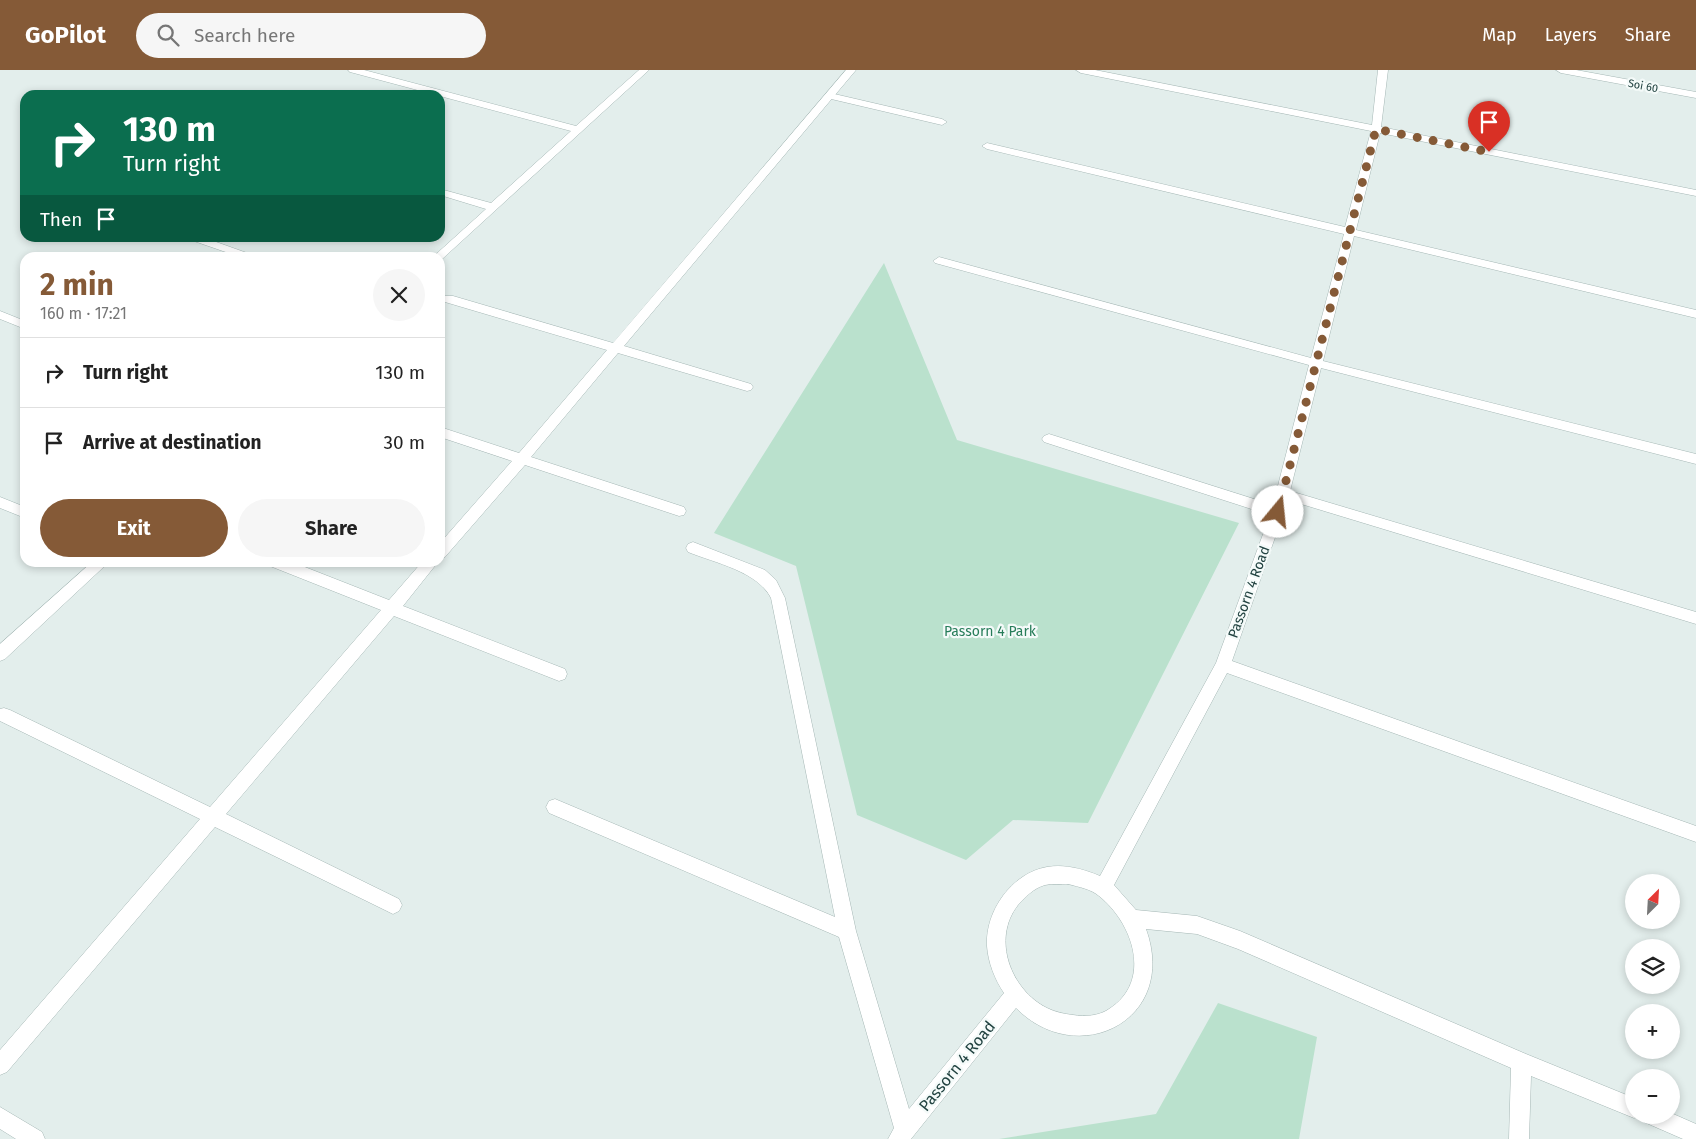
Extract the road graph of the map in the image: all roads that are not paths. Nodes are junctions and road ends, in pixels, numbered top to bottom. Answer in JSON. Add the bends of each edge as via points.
{"nodes":[{"id":1,"x":353,"y":70,"type":"edge"},
{"id":2,"x":644,"y":70,"type":"edge"},
{"id":3,"x":851,"y":70,"type":"edge"},
{"id":4,"x":1080,"y":70,"type":"edge"},
{"id":5,"x":1383,"y":70,"type":"edge"},
{"id":6,"x":1561,"y":70,"type":"edge"},
{"id":7,"x":428,"y":90,"type":"edge"},
{"id":8,"x":445,"y":94,"type":"edge"},
{"id":9,"x":830,"y":96,"type":"junction"},
{"id":10,"x":1696,"y":96,"type":"edge"},
{"id":11,"x":942,"y":122,"type":"dead end"},
{"id":12,"x":1376,"y":129,"type":"junction"},
{"id":13,"x":579,"y":130,"type":"junction"},
{"id":14,"x":987,"y":146,"type":"dead end"},
{"id":15,"x":445,"y":193,"type":"edge"},
{"id":16,"x":1696,"y":193,"type":"edge"},
{"id":17,"x":492,"y":207,"type":"junction"},
{"id":18,"x":1350,"y":231,"type":"junction"},
{"id":19,"x":207,"y":242,"type":"edge"},
{"id":20,"x":238,"y":252,"type":"edge"},
{"id":21,"x":444,"y":252,"type":"edge"},
{"id":22,"x":939,"y":261,"type":"dead end"},
{"id":23,"x":449,"y":299,"type":"dead end"},
{"id":24,"x":1696,"y":314,"type":"edge"},
{"id":25,"x":0,"y":315,"type":"edge"},
{"id":26,"x":20,"y":323,"type":"edge"},
{"id":27,"x":616,"y":349,"type":"junction"},
{"id":28,"x":1316,"y":363,"type":"junction"},
{"id":29,"x":746,"y":387,"type":"dead end"},
{"id":30,"x":445,"y":434,"type":"edge"},
{"id":31,"x":1049,"y":439,"type":"dead end"},
{"id":32,"x":522,"y":459,"type":"junction"},
{"id":33,"x":1696,"y":459,"type":"edge"},
{"id":34,"x":1284,"y":494,"type":"junction"},
{"id":35,"x":0,"y":502,"type":"edge"},
{"id":36,"x":20,"y":511,"type":"edge"},
{"id":37,"x":680,"y":511,"type":"dead end"},
{"id":38,"x":1278,"y":512,"type":"junction"},
{"id":39,"x":445,"y":547,"type":"edge"},
{"id":40,"x":694,"y":548,"type":"dead end"},
{"id":41,"x":96,"y":567,"type":"edge"},
{"id":42,"x":287,"y":567,"type":"edge"},
{"id":43,"x":427,"y":567,"type":"edge"},
{"id":44,"x":390,"y":609,"type":"junction"},
{"id":45,"x":1696,"y":618,"type":"edge"},
{"id":46,"x":0,"y":654,"type":"edge"},
{"id":47,"x":1223,"y":665,"type":"junction"},
{"id":48,"x":559,"y":674,"type":"dead end"},
{"id":49,"x":4,"y":715,"type":"dead end"},
{"id":50,"x":556,"y":806,"type":"dead end"},
{"id":51,"x":213,"y":818,"type":"junction"},
{"id":52,"x":1696,"y":834,"type":"edge"},
{"id":53,"x":1103,"y":888,"type":"junction"},
{"id":54,"x":394,"y":905,"type":"dead end"},
{"id":55,"x":1133,"y":919,"type":"junction"},
{"id":56,"x":847,"y":931,"type":"junction"},
{"id":57,"x":1016,"y":993,"type":"junction"},
{"id":58,"x":1521,"y":1062,"type":"junction"},
{"id":59,"x":0,"y":1065,"type":"edge"},
{"id":60,"x":1625,"y":1104,"type":"edge"},
{"id":61,"x":0,"y":1117,"type":"edge"},
{"id":62,"x":1672,"y":1124,"type":"edge"},
{"id":63,"x":901,"y":1134,"type":"edge"},
{"id":64,"x":1696,"y":1134,"type":"edge"},
{"id":65,"x":35,"y":1139,"type":"edge"},
{"id":66,"x":1519,"y":1139,"type":"edge"}],
"edges":[{"from":1,"to":7,"type":"street"},
{"from":2,"to":13,"type":"street"},
{"from":3,"to":9,"type":"street"},
{"from":4,"to":12,"type":"street"},
{"from":5,"to":12,"type":"street","name":"Passorn 4 Road"},
{"from":6,"to":10,"type":"street","name":"Soi 60"},
{"from":8,"to":13,"type":"street"},
{"from":9,"to":11,"type":"street"},
{"from":9,"to":27,"type":"street"},
{"from":12,"to":16,"type":"street"},
{"from":12,"to":18,"type":"street","name":"Passorn 4 Road"},
{"from":13,"to":17,"type":"street"},
{"from":14,"to":18,"type":"street"},
{"from":15,"to":17,"type":"street"},
{"from":17,"to":21,"type":"street"},
{"from":18,"to":24,"type":"street"},
{"from":18,"to":28,"type":"street","name":"Passorn 4 Road"},
{"from":19,"to":20,"type":"street"},
{"from":22,"to":28,"type":"street"},
{"from":23,"to":27,"type":"street"},
{"from":25,"to":26,"type":"street"},
{"from":27,"to":29,"type":"street"},
{"from":27,"to":32,"type":"street"},
{"from":28,"to":33,"type":"street"},
{"from":28,"to":34,"type":"street","name":"Passorn 4 Road"},
{"from":30,"to":32,"type":"street"},
{"from":31,"to":38,"type":"street"},
{"from":32,"to":37,"type":"street"},
{"from":32,"to":39,"type":"street"},
{"from":34,"to":38,"type":"street","name":"Passorn 4 Road"},
{"from":34,"to":45,"type":"street"},
{"from":35,"to":36,"type":"street"},
{"from":38,"to":47,"type":"street","name":"Passorn 4 Road"},
{"from":40,"to":56,"type":"street","via":[[760,574],[772,584],[778,598]]},
{"from":41,"to":46,"type":"street"},
{"from":42,"to":44,"type":"street"},
{"from":43,"to":44,"type":"street"},
{"from":44,"to":48,"type":"street"},
{"from":44,"to":51,"type":"street"},
{"from":47,"to":52,"type":"street"},
{"from":47,"to":53,"type":"street","name":"Passorn 4 Road"},
{"from":49,"to":51,"type":"street"},
{"from":50,"to":56,"type":"street"},
{"from":51,"to":54,"type":"street"},
{"from":51,"to":59,"type":"street"},
{"from":53,"to":55,"type":"street","via":[[1125,907]]},
{"from":53,"to":57,"type":"street","via":[[1068,875],[1045,876],[1025,886],[1009,901],[999,921],[996,946],[1002,971]]},
{"from":55,"to":57,"type":"street","via":[[1141,938],[1145,963],[1140,987],[1127,1007],[1108,1020],[1085,1026],[1059,1023],[1035,1012]]},
{"from":55,"to":58,"type":"street","via":[[1197,925],[1240,940]]},
{"from":56,"to":63,"type":"street"},
{"from":57,"to":63,"type":"street","name":"Passorn 4 Road"},
{"from":58,"to":60,"type":"street"},
{"from":58,"to":66,"type":"street"},
{"from":61,"to":65,"type":"street"},
{"from":62,"to":64,"type":"street"}]}
